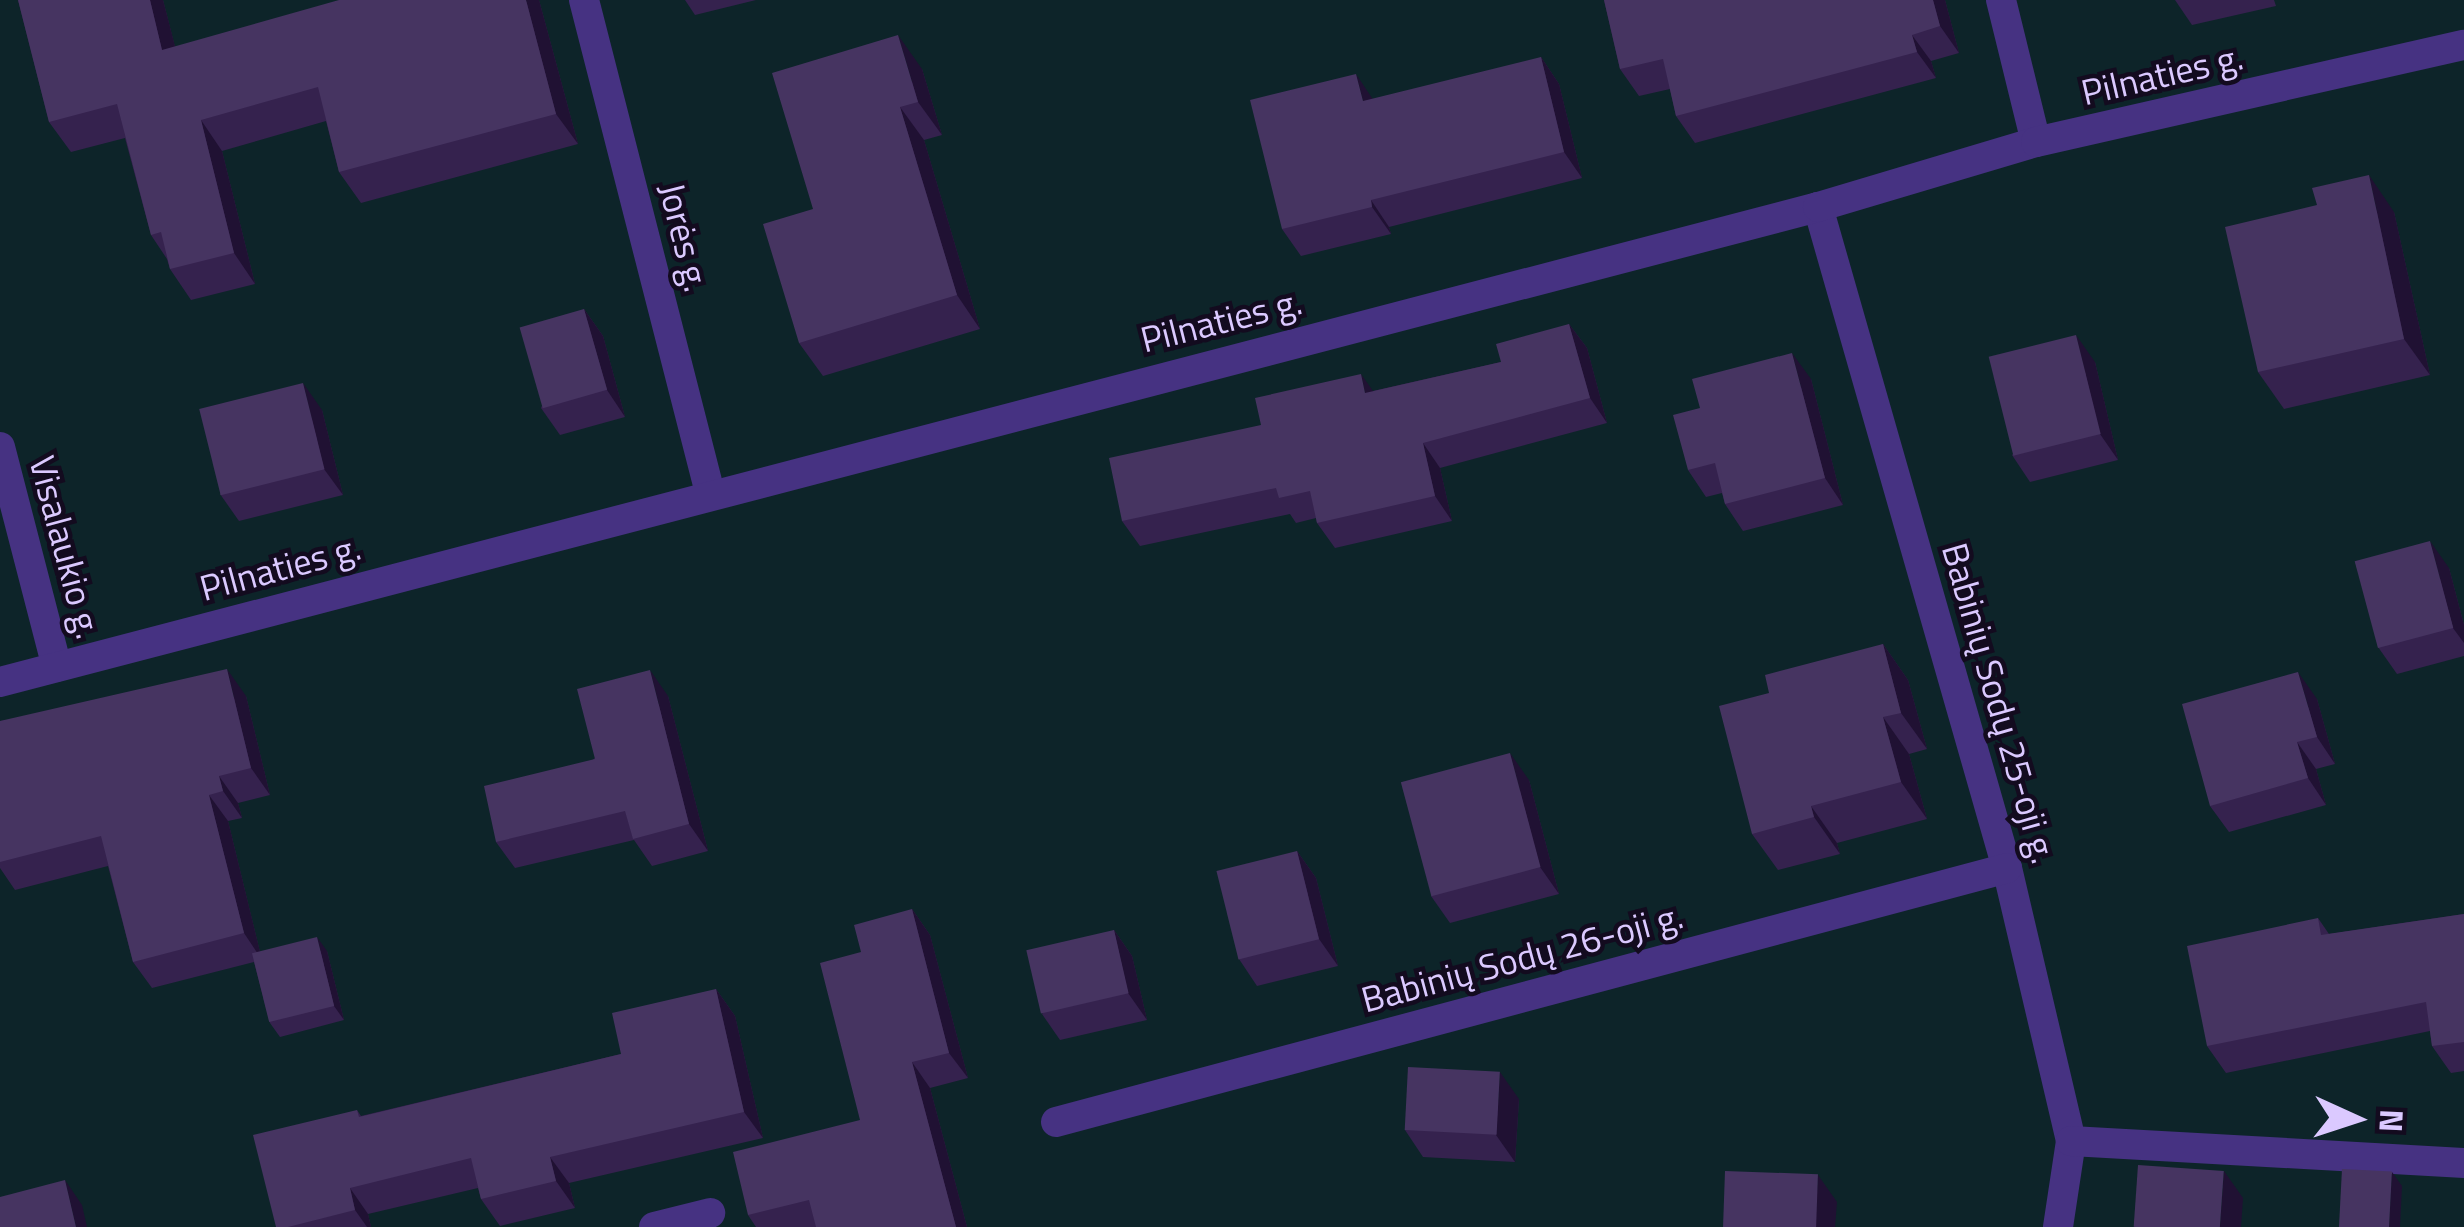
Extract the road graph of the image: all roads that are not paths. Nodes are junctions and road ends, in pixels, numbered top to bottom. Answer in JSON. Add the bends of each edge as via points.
{"nodes":[{"id":1,"x":584,"y":0,"type":"edge"},
{"id":2,"x":2001,"y":0,"type":"edge"},
{"id":3,"x":2464,"y":45,"type":"edge"},
{"id":4,"x":2036,"y":142,"type":"junction"},
{"id":5,"x":1818,"y":207,"type":"junction"},
{"id":6,"x":0,"y":447,"type":"edge"},
{"id":7,"x":710,"y":493,"type":"junction"},
{"id":8,"x":57,"y":667,"type":"junction"},
{"id":9,"x":0,"y":682,"type":"edge"},
{"id":10,"x":2007,"y":868,"type":"junction"},
{"id":11,"x":1056,"y":1122,"type":"dead end"},
{"id":12,"x":2071,"y":1142,"type":"junction"},
{"id":13,"x":2464,"y":1163,"type":"edge"},
{"id":14,"x":710,"y":1213,"type":"dead end"},
{"id":15,"x":654,"y":1227,"type":"edge"},
{"id":16,"x":2058,"y":1227,"type":"edge"}],
"edges":[{"from":1,"to":7,"type":"street","name":"Jorės g."},
{"from":2,"to":4,"type":"street"},
{"from":3,"to":4,"type":"street","name":"Pilnaties g."},
{"from":4,"to":5,"type":"street","name":"Pilnaties g."},
{"from":5,"to":7,"type":"street","name":"Pilnaties g."},
{"from":5,"to":10,"type":"street","name":"Babinių Sodų 25-oji g."},
{"from":6,"to":8,"type":"street","name":"Visalaukio g."},
{"from":7,"to":8,"type":"street","name":"Pilnaties g."},
{"from":8,"to":9,"type":"street","name":"Pilnaties g."},
{"from":10,"to":11,"type":"street","name":"Babinių Sodų 26-oji g."},
{"from":10,"to":12,"type":"street","name":"Babinių Sodų 25-oji g."},
{"from":12,"to":13,"type":"street"},
{"from":12,"to":16,"type":"street","name":"Babinių Sodų 25-oji g."},
{"from":14,"to":15,"type":"street"}]}
